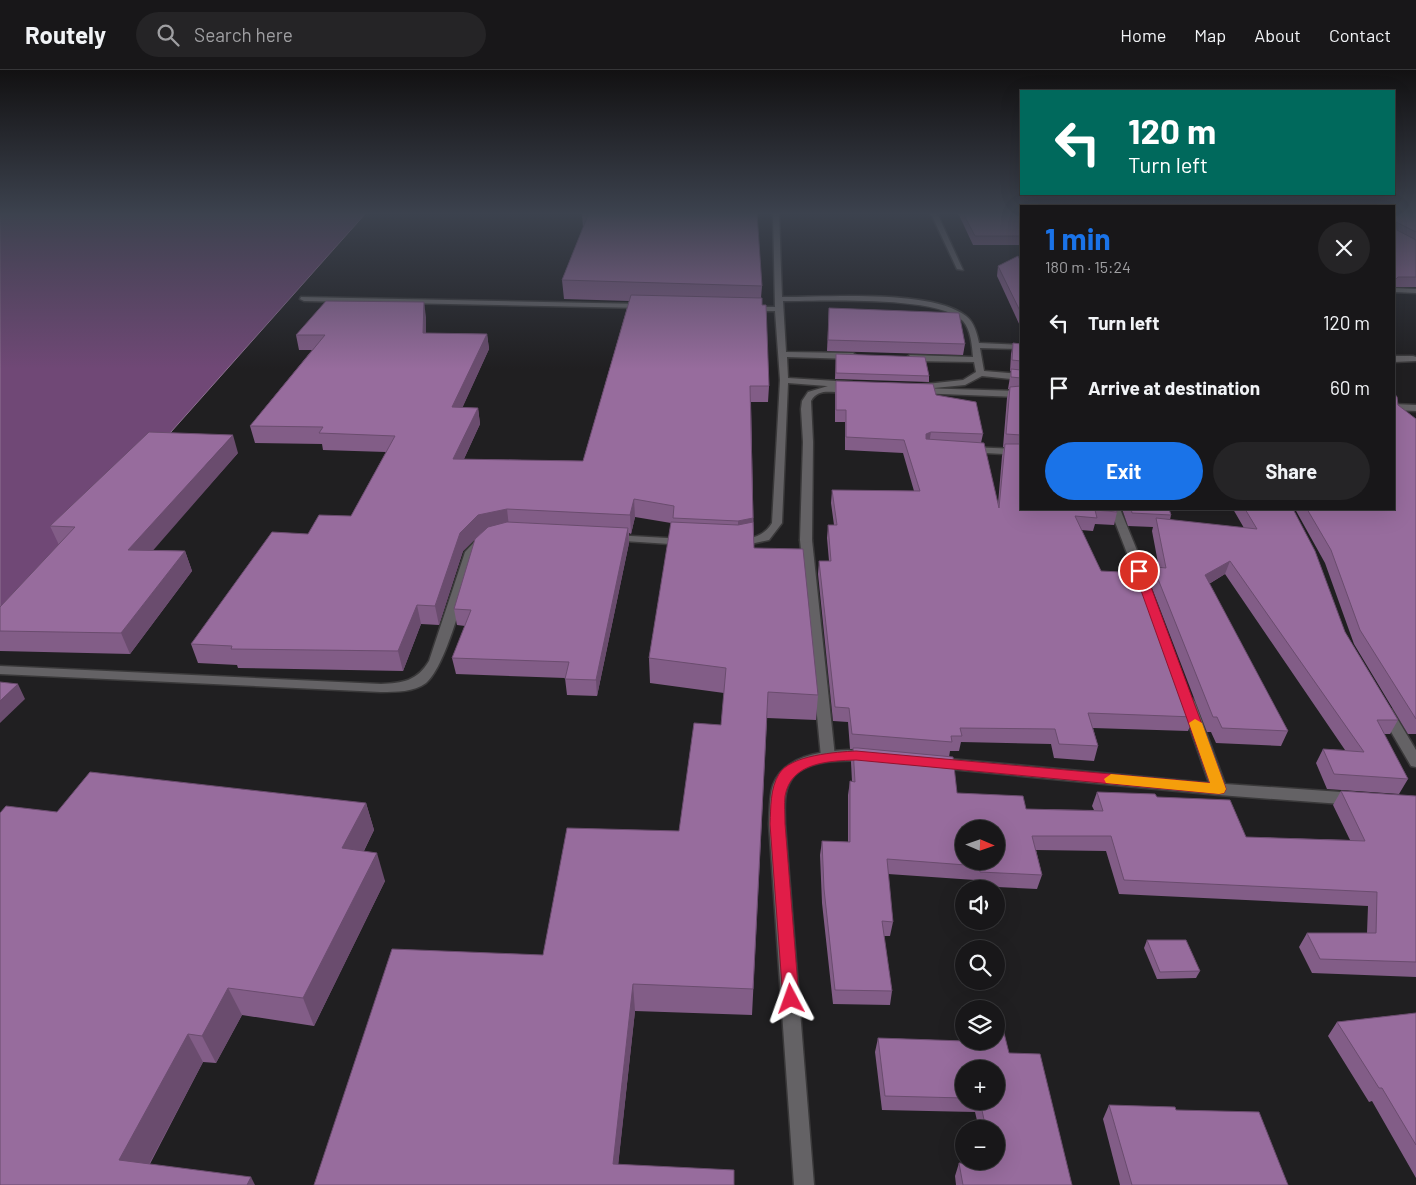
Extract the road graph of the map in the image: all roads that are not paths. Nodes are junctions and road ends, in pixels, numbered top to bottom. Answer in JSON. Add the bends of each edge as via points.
{"nodes":[{"id":1,"x":778,"y":265,"type":"edge"},
{"id":2,"x":959,"y":265,"type":"edge"},
{"id":3,"x":961,"y":269,"type":"dead end"},
{"id":4,"x":1395,"y":290,"type":"edge"},
{"id":5,"x":1416,"y":291,"type":"edge"},
{"id":6,"x":304,"y":299,"type":"dead end"},
{"id":7,"x":779,"y":305,"type":"junction"},
{"id":8,"x":653,"y":306,"type":"edge"},
{"id":9,"x":740,"y":308,"type":"edge"},
{"id":10,"x":975,"y":345,"type":"junction"},
{"id":11,"x":1020,"y":346,"type":"edge"},
{"id":12,"x":782,"y":354,"type":"junction"},
{"id":13,"x":860,"y":356,"type":"edge"},
{"id":14,"x":899,"y":358,"type":"edge"},
{"id":15,"x":1395,"y":358,"type":"edge"},
{"id":16,"x":1413,"y":359,"type":"dead end"},
{"id":17,"x":978,"y":360,"type":"junction"},
{"id":18,"x":980,"y":373,"type":"junction"},
{"id":19,"x":1020,"y":377,"type":"edge"},
{"id":20,"x":784,"y":380,"type":"junction"},
{"id":21,"x":1020,"y":394,"type":"edge"},
{"id":22,"x":1395,"y":408,"type":"edge"},
{"id":23,"x":1416,"y":408,"type":"edge"},
{"id":24,"x":1395,"y":409,"type":"edge"},
{"id":25,"x":1405,"y":420,"type":"edge"},
{"id":26,"x":956,"y":450,"type":"edge"},
{"id":27,"x":1020,"y":452,"type":"edge"},
{"id":28,"x":1115,"y":510,"type":"edge"},
{"id":29,"x":490,"y":536,"type":"edge"},
{"id":30,"x":597,"y":537,"type":"edge"},
{"id":31,"x":695,"y":542,"type":"edge"},
{"id":32,"x":722,"y":544,"type":"edge"},
{"id":33,"x":1149,"y":596,"type":"edge"},
{"id":34,"x":0,"y":670,"type":"edge"},
{"id":35,"x":1182,"y":688,"type":"edge"},
{"id":36,"x":1379,"y":699,"type":"edge"},
{"id":37,"x":828,"y":757,"type":"junction"},
{"id":38,"x":886,"y":758,"type":"edge"},
{"id":39,"x":925,"y":762,"type":"edge"},
{"id":40,"x":1416,"y":762,"type":"edge"},
{"id":41,"x":1219,"y":789,"type":"junction"},
{"id":42,"x":1367,"y":800,"type":"edge"},
{"id":43,"x":804,"y":1185,"type":"edge"}],
"edges":[{"from":1,"to":7,"type":"street"},
{"from":2,"to":3,"type":"street"},
{"from":4,"to":5,"type":"street"},
{"from":6,"to":8,"type":"street"},
{"from":7,"to":9,"type":"street"},
{"from":7,"to":10,"type":"street","via":[[946,308],[966,319]]},
{"from":7,"to":12,"type":"street"},
{"from":10,"to":11,"type":"street"},
{"from":10,"to":17,"type":"street"},
{"from":12,"to":13,"type":"street"},
{"from":12,"to":20,"type":"street"},
{"from":14,"to":17,"type":"street"},
{"from":15,"to":16,"type":"street"},
{"from":17,"to":18,"type":"street"},
{"from":18,"to":19,"type":"street"},
{"from":18,"to":21,"type":"street","via":[[965,382],[906,389]]},
{"from":20,"to":32,"type":"street","via":[[776,523],[770,535],[757,541]]},
{"from":20,"to":37,"type":"street","via":[[863,387],[814,392],[806,407],[806,540]]},
{"from":22,"to":23,"type":"street"},
{"from":24,"to":25,"type":"street"},
{"from":26,"to":27,"type":"street"},
{"from":28,"to":33,"type":"street"},
{"from":29,"to":34,"type":"street","via":[[476,544],[471,552],[436,661],[429,675],[417,684],[382,688]]},
{"from":30,"to":31,"type":"street"},
{"from":35,"to":41,"type":"street"},
{"from":36,"to":40,"type":"street"},
{"from":37,"to":38,"type":"street"},
{"from":37,"to":43,"type":"street","via":[[805,763],[786,775],[778,796]]},
{"from":39,"to":41,"type":"street"},
{"from":41,"to":42,"type":"street"}]}
